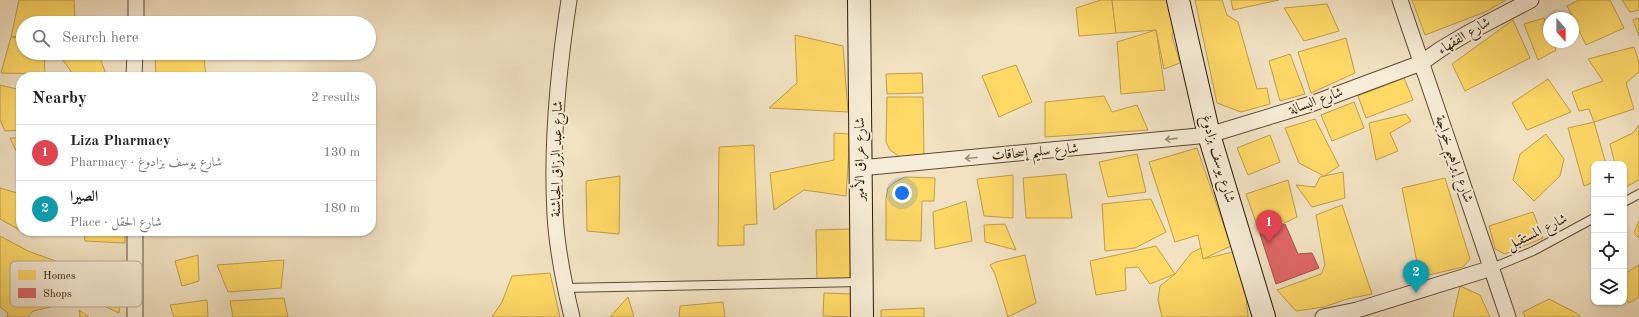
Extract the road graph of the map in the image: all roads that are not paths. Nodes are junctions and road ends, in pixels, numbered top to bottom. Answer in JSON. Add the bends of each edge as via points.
{"nodes":[{"id":1,"x":136,"y":0,"type":"edge"},
{"id":2,"x":569,"y":0,"type":"edge"},
{"id":3,"x":859,"y":0,"type":"edge"},
{"id":4,"x":1178,"y":0,"type":"edge"},
{"id":5,"x":1400,"y":0,"type":"edge"},
{"id":6,"x":1531,"y":0,"type":"edge"},
{"id":7,"x":136,"y":16,"type":"edge"},
{"id":8,"x":135,"y":60,"type":"edge"},
{"id":9,"x":1421,"y":63,"type":"junction"},
{"id":10,"x":134,"y":72,"type":"edge"},
{"id":11,"x":1209,"y":135,"type":"junction"},
{"id":12,"x":860,"y":168,"type":"junction"},
{"id":13,"x":1639,"y":194,"type":"edge"},
{"id":14,"x":1627,"y":200,"type":"edge"},
{"id":15,"x":1591,"y":220,"type":"edge"},
{"id":16,"x":135,"y":236,"type":"edge"},
{"id":17,"x":135,"y":261,"type":"edge"},
{"id":18,"x":1492,"y":268,"type":"junction"},
{"id":19,"x":861,"y":282,"type":"junction"},
{"id":20,"x":565,"y":288,"type":"junction"},
{"id":21,"x":572,"y":317,"type":"edge"},
{"id":22,"x":862,"y":317,"type":"edge"},
{"id":23,"x":1264,"y":317,"type":"edge"},
{"id":24,"x":1323,"y":317,"type":"edge"},
{"id":25,"x":1508,"y":317,"type":"edge"}],
"edges":[{"from":1,"to":7,"type":"street"},
{"from":2,"to":20,"type":"street","name":"شارع عبد الرزاق الحباشنة","via":[[556,122],[554,171],[555,216]]},
{"from":3,"to":12,"type":"main road","name":"شارع عراق الأمير"},
{"from":4,"to":11,"type":"main road","name":"شارع يوسف بزادوغ"},
{"from":5,"to":9,"type":"street","name":"شارع إبراهيم خواجة"},
{"from":6,"to":9,"type":"street","name":"شارع الفقهاء","via":[[1468,32]]},
{"from":8,"to":10,"type":"street"},
{"from":9,"to":11,"type":"street","name":"شارع البسالة","via":[[1311,104]]},
{"from":9,"to":18,"type":"street","name":"شارع إبراهيم خواجة"},
{"from":11,"to":12,"type":"street","name":"شارع سليم إسحاقات","one_way":true},
{"from":11,"to":23,"type":"main road","name":"شارع يوسف بزادوغ"},
{"from":12,"to":19,"type":"main road","name":"شارع عراق الأمير"},
{"from":13,"to":14,"type":"lane"},
{"from":15,"to":18,"type":"lane","name":"شارع المستقبل"},
{"from":16,"to":17,"type":"street"},
{"from":18,"to":24,"type":"street","via":[[1357,310]]},
{"from":18,"to":25,"type":"street","name":"شارع إبراهيم خواجة"},
{"from":19,"to":20,"type":"lane"},
{"from":19,"to":22,"type":"main road","name":"شارع عراق الأمير"},
{"from":20,"to":21,"type":"street","name":"شارع عبد الرزاق الحباشنة"}]}
